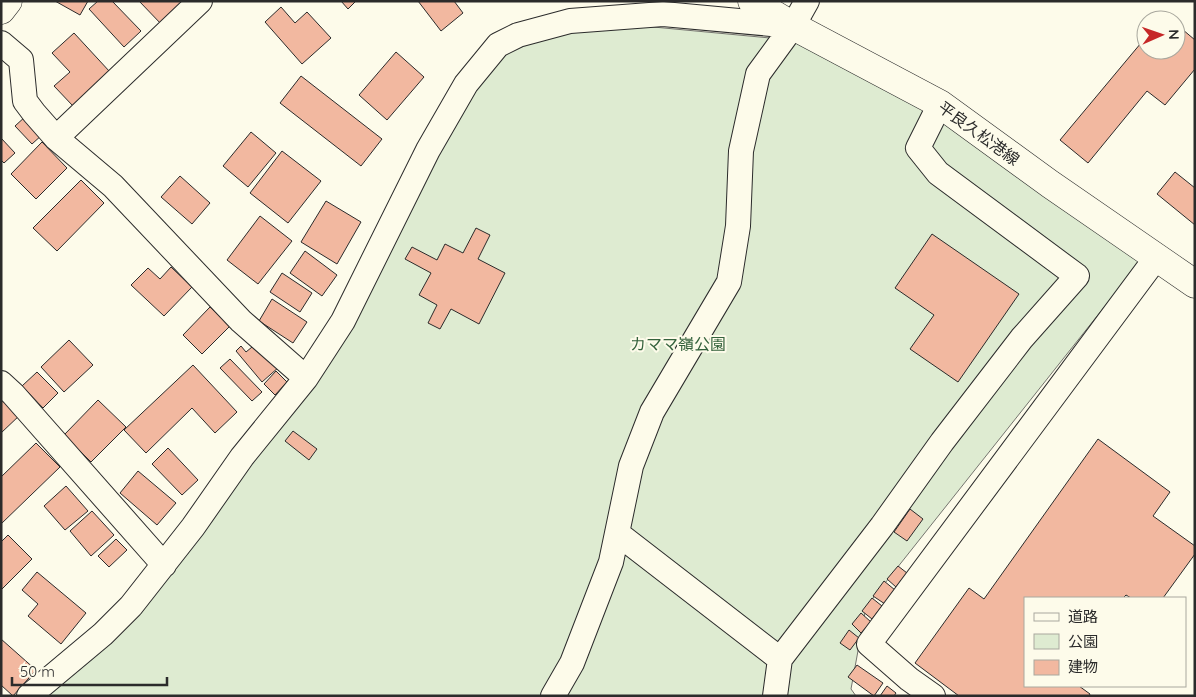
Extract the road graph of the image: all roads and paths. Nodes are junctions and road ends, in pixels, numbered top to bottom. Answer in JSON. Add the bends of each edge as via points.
{"nodes":[{"id":1,"x":8,"y":1,"type":"edge"},
{"id":2,"x":200,"y":1,"type":"edge"},
{"id":3,"x":752,"y":1,"type":"edge"},
{"id":4,"x":807,"y":1,"type":"edge"},
{"id":5,"x":1,"y":10,"type":"edge"},
{"id":6,"x":793,"y":26,"type":"junction"},
{"id":7,"x":1,"y":43,"type":"edge"},
{"id":8,"x":940,"y":104,"type":"junction"},
{"id":9,"x":56,"y":138,"type":"junction"},
{"id":10,"x":1156,"y":258,"type":"junction"},
{"id":11,"x":1195,"y":284,"type":"edge"},
{"id":12,"x":306,"y":378,"type":"junction"},
{"id":13,"x":1,"y":383,"type":"edge"},
{"id":14,"x":617,"y":533,"type":"junction"},
{"id":15,"x":164,"y":565,"type":"junction"},
{"id":16,"x":780,"y":660,"type":"junction"},
{"id":17,"x":29,"y":696,"type":"edge"},
{"id":18,"x":553,"y":696,"type":"edge"},
{"id":19,"x":775,"y":696,"type":"edge"},
{"id":20,"x":933,"y":696,"type":"edge"}],
"edges":[{"from":1,"to":5,"type":"main road"},
{"from":2,"to":9,"type":"street"},
{"from":3,"to":6,"type":"main road","name":"平良久松港線"},
{"from":4,"to":6,"type":"street"},
{"from":6,"to":8,"type":"main road","name":"平良久松港線"},
{"from":6,"to":12,"type":"street","via":[[663,14],[570,21],[518,35],[498,46],[466,84],[428,150],[343,321]]},
{"from":6,"to":14,"type":"street","via":[[758,74],[741,152],[738,226],[729,282],[652,412],[631,466]]},
{"from":7,"to":9,"type":"street","via":[[21,60],[25,101]]},
{"from":8,"to":10,"type":"main road","name":"平良久松港線"},
{"from":8,"to":16,"type":"street","via":[[918,148],[938,173],[1077,276],[1022,338]]},
{"from":9,"to":12,"type":"street","via":[[113,186],[241,321]]},
{"from":10,"to":11,"type":"main road","name":"平良久松港線"},
{"from":10,"to":20,"type":"street","via":[[869,644]]},
{"from":12,"to":15,"type":"street","via":[[242,457]]},
{"from":13,"to":15,"type":"street"},
{"from":14,"to":16,"type":"street"},
{"from":14,"to":18,"type":"street","via":[[611,562],[572,663]]},
{"from":15,"to":17,"type":"street","via":[[103,634]]},
{"from":16,"to":19,"type":"street"}]}
